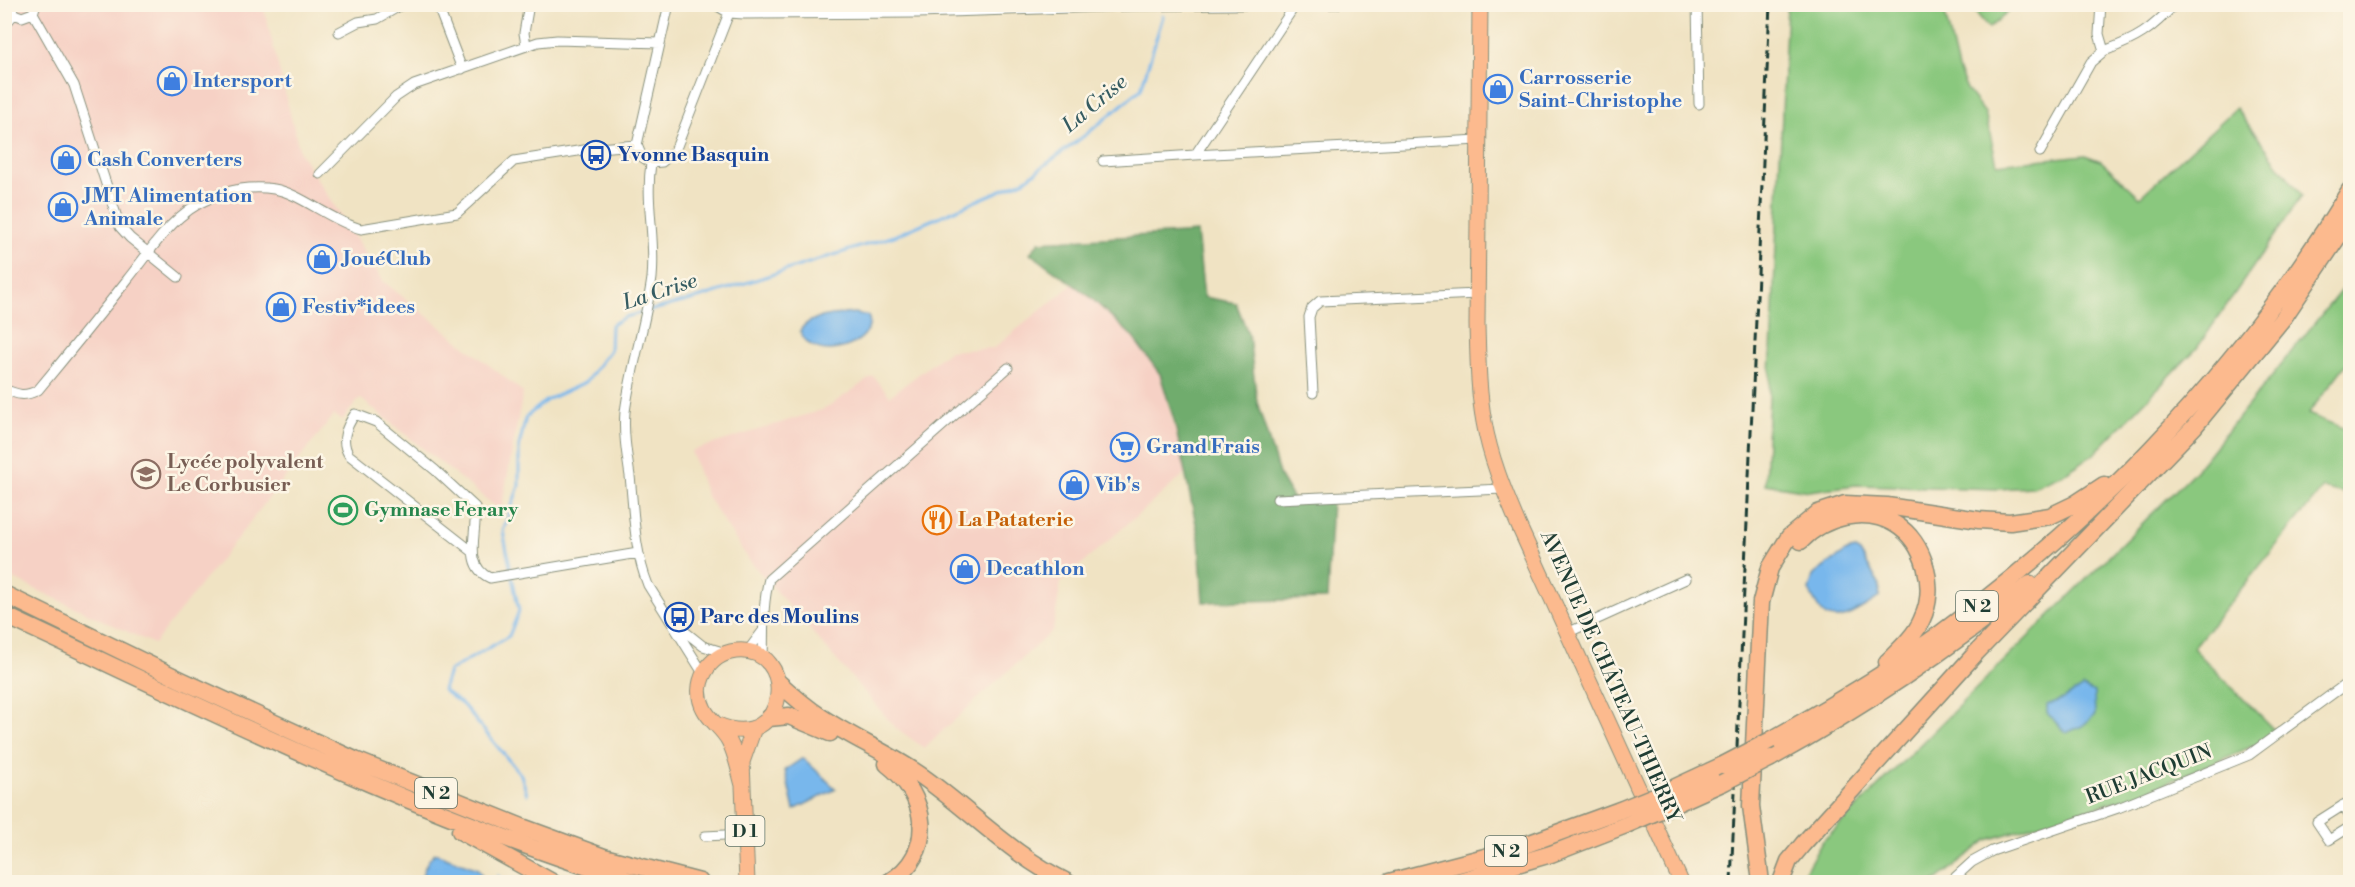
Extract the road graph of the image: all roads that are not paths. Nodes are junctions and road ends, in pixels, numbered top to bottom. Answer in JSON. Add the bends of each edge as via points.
{"nodes":[{"id":1,"x":10,"y":4,"type":"edge"},
{"id":2,"x":403,"y":4,"type":"edge"},
{"id":3,"x":437,"y":4,"type":"edge"},
{"id":4,"x":529,"y":4,"type":"edge"},
{"id":5,"x":669,"y":4,"type":"edge"},
{"id":6,"x":714,"y":4,"type":"edge"},
{"id":7,"x":1337,"y":4,"type":"edge"},
{"id":8,"x":1480,"y":4,"type":"edge"},
{"id":9,"x":1697,"y":4,"type":"edge"},
{"id":10,"x":2101,"y":4,"type":"edge"},
{"id":11,"x":2175,"y":4,"type":"edge"},
{"id":12,"x":1134,"y":5,"type":"edge"},
{"id":13,"x":1296,"y":5,"type":"edge"},
{"id":14,"x":1114,"y":6,"type":"edge"},
{"id":15,"x":34,"y":9,"type":"edge"},
{"id":16,"x":729,"y":13,"type":"junction"},
{"id":17,"x":14,"y":14,"type":"junction"},
{"id":18,"x":4,"y":26,"type":"edge"},
{"id":19,"x":339,"y":32,"type":"dead end"},
{"id":20,"x":660,"y":43,"type":"junction"},
{"id":21,"x":525,"y":45,"type":"junction"},
{"id":22,"x":2104,"y":51,"type":"junction"},
{"id":23,"x":462,"y":69,"type":"junction"},
{"id":24,"x":1699,"y":104,"type":"dead end"},
{"id":25,"x":1479,"y":140,"type":"junction"},
{"id":26,"x":637,"y":145,"type":"junction"},
{"id":27,"x":2040,"y":152,"type":"dead end"},
{"id":28,"x":1195,"y":155,"type":"junction"},
{"id":29,"x":1104,"y":161,"type":"dead end"},
{"id":30,"x":651,"y":163,"type":"junction"},
{"id":31,"x":320,"y":174,"type":"dead end"},
{"id":32,"x":2350,"y":190,"type":"edge"},
{"id":33,"x":2350,"y":219,"type":"edge"},
{"id":34,"x":148,"y":254,"type":"junction"},
{"id":35,"x":178,"y":277,"type":"dead end"},
{"id":36,"x":1478,"y":294,"type":"junction"},
{"id":37,"x":1008,"y":368,"type":"dead end"},
{"id":38,"x":4,"y":389,"type":"edge"},
{"id":39,"x":1313,"y":393,"type":"dead end"},
{"id":40,"x":2159,"y":442,"type":"junction"},
{"id":41,"x":1503,"y":489,"type":"junction"},
{"id":42,"x":1277,"y":499,"type":"dead end"},
{"id":43,"x":2107,"y":516,"type":"junction"},
{"id":44,"x":473,"y":552,"type":"junction"},
{"id":45,"x":638,"y":553,"type":"junction"},
{"id":46,"x":1686,"y":579,"type":"dead end"},
{"id":47,"x":4,"y":594,"type":"edge"},
{"id":48,"x":4,"y":615,"type":"edge"},
{"id":49,"x":673,"y":623,"type":"junction"},
{"id":50,"x":762,"y":632,"type":"junction"},
{"id":51,"x":1567,"y":633,"type":"junction"},
{"id":52,"x":747,"y":652,"type":"junction"},
{"id":53,"x":726,"y":653,"type":"junction"},
{"id":54,"x":764,"y":659,"type":"junction"},
{"id":55,"x":703,"y":673,"type":"junction"},
{"id":56,"x":2350,"y":681,"type":"edge"},
{"id":57,"x":778,"y":683,"type":"junction"},
{"id":58,"x":1849,"y":695,"type":"junction"},
{"id":59,"x":768,"y":718,"type":"junction"},
{"id":60,"x":718,"y":725,"type":"junction"},
{"id":61,"x":754,"y":728,"type":"junction"},
{"id":62,"x":349,"y":775,"type":"junction"},
{"id":63,"x":743,"y":785,"type":"junction"},
{"id":64,"x":1672,"y":797,"type":"junction"},
{"id":65,"x":2347,"y":803,"type":"edge"},
{"id":66,"x":1623,"y":817,"type":"junction"},
{"id":67,"x":2350,"y":817,"type":"edge"},
{"id":68,"x":2350,"y":827,"type":"edge"},
{"id":69,"x":745,"y":834,"type":"junction"},
{"id":70,"x":705,"y":836,"type":"dead end"},
{"id":71,"x":552,"y":882,"type":"edge"},
{"id":72,"x":634,"y":882,"type":"edge"},
{"id":73,"x":700,"y":882,"type":"edge"},
{"id":74,"x":747,"y":882,"type":"edge"},
{"id":75,"x":889,"y":882,"type":"edge"},
{"id":76,"x":1067,"y":882,"type":"edge"},
{"id":77,"x":1389,"y":882,"type":"edge"},
{"id":78,"x":1456,"y":882,"type":"edge"},
{"id":79,"x":1681,"y":882,"type":"edge"},
{"id":80,"x":1761,"y":882,"type":"edge"},
{"id":81,"x":1768,"y":882,"type":"edge"},
{"id":82,"x":1781,"y":882,"type":"edge"},
{"id":83,"x":1950,"y":882,"type":"edge"}],
"edges":[{"from":1,"to":17,"type":"street"},
{"from":2,"to":19,"type":"street","via":[[377,19],[358,22]]},
{"from":3,"to":23,"type":"street"},
{"from":4,"to":21,"type":"street"},
{"from":5,"to":20,"type":"street"},
{"from":6,"to":16,"type":"street"},
{"from":7,"to":13,"type":"street"},
{"from":8,"to":25,"type":"main road","name":"AVENUE DE CHÂTEAU-THIERRY"},
{"from":9,"to":24,"type":"street"},
{"from":10,"to":22,"type":"street","via":[[2099,34]]},
{"from":11,"to":22,"type":"street","via":[[2154,27]]},
{"from":12,"to":13,"type":"street"},
{"from":12,"to":14,"type":"street"},
{"from":13,"to":28,"type":"street"},
{"from":14,"to":16,"type":"street","via":[[918,13]]},
{"from":15,"to":17,"type":"street","via":[[22,17]]},
{"from":15,"to":34,"type":"street","via":[[74,85],[120,227]]},
{"from":16,"to":30,"type":"street","via":[[675,152],[662,162]]},
{"from":17,"to":18,"type":"street"},
{"from":20,"to":21,"type":"street","via":[[557,40]]},
{"from":20,"to":26,"type":"street"},
{"from":21,"to":23,"type":"street"},
{"from":22,"to":27,"type":"street","via":[[2091,62]]},
{"from":23,"to":31,"type":"street","via":[[414,86],[396,97]]},
{"from":25,"to":28,"type":"street"},
{"from":25,"to":36,"type":"main road","name":"AVENUE DE CHÂTEAU-THIERRY"},
{"from":26,"to":30,"type":"street","via":[[642,157]]},
{"from":26,"to":34,"type":"street","via":[[514,161],[457,213],[361,229],[277,189],[237,189],[180,217]]},
{"from":28,"to":29,"type":"street"},
{"from":30,"to":45,"type":"street","via":[[647,189],[652,257],[648,299],[625,415]]},
{"from":32,"to":40,"type":"highway","number":"N 2","via":[[2262,321]]},
{"from":33,"to":43,"type":"highway","number":"N 2","via":[[2284,317],[2233,382]]},
{"from":34,"to":35,"type":"street"},
{"from":34,"to":38,"type":"street","via":[[38,390],[28,396]]},
{"from":36,"to":39,"type":"street","via":[[1320,301],[1311,308],[1309,317]]},
{"from":36,"to":41,"type":"main road","name":"AVENUE DE CHÂTEAU-THIERRY","via":[[1480,397]]},
{"from":37,"to":50,"type":"street","via":[[778,568],[769,579],[765,594]]},
{"from":40,"to":58,"type":"highway","number":"N 2","via":[[2062,536],[2000,588]]},
{"from":40,"to":80,"type":"highway","via":[[2088,497],[2037,519],[1994,522],[1854,503],[1818,513],[1789,537],[1770,568],[1761,602],[1751,806]]},
{"from":41,"to":42,"type":"street"},
{"from":41,"to":51,"type":"main road","name":"AVENUE DE CHÂTEAU-THIERRY"},
{"from":43,"to":64,"type":"highway","number":"N 2","bridge":true,"via":[[2032,582],[1936,657],[1866,703],[1722,783]]},
{"from":43,"to":82,"type":"highway","via":[[1803,844]]},
{"from":44,"to":44,"type":"street","via":[[477,521],[470,500],[376,422],[355,414],[344,437],[349,455]]},
{"from":44,"to":45,"type":"street","via":[[475,567],[490,578]]},
{"from":45,"to":49,"type":"street","via":[[655,599]]},
{"from":46,"to":51,"type":"street"},
{"from":47,"to":73,"type":"highway","number":"N 2","via":[[355,760],[594,853]]},
{"from":48,"to":62,"type":"highway","number":"N 2"},
{"from":49,"to":53,"type":"street","via":[[703,646]]},
{"from":49,"to":55,"type":"street"},
{"from":50,"to":52,"type":"street"},
{"from":50,"to":54,"type":"street"},
{"from":51,"to":79,"type":"main road","name":"AVENUE DE CHÂTEAU-THIERRY"},
{"from":52,"to":53,"type":"main road"},
{"from":52,"to":54,"type":"main road"},
{"from":53,"to":55,"type":"main road"},
{"from":54,"to":57,"type":"main road"},
{"from":55,"to":60,"type":"main road","via":[[703,708]]},
{"from":56,"to":83,"type":"street","name":"RUE JACQUIN","via":[[2248,755],[2118,808],[1992,851],[1972,862]]},
{"from":57,"to":59,"type":"main road","via":[[776,708]]},
{"from":57,"to":76,"type":"highway","via":[[821,717],[924,777],[1018,853]]},
{"from":58,"to":64,"type":"highway","number":"N 2","bridge":true},
{"from":58,"to":81,"type":"highway","via":[[1911,637],[1928,600],[1927,573],[1915,544],[1895,524],[1867,516],[1834,519],[1812,531],[1794,549],[1773,586],[1766,630],[1758,798],[1760,845]]},
{"from":59,"to":61,"type":"main road"},
{"from":59,"to":75,"type":"highway","via":[[789,716],[816,726],[888,765],[912,789],[921,815],[921,836],[910,864]]},
{"from":60,"to":61,"type":"main road","via":[[730,730]]},
{"from":60,"to":63,"type":"main road","number":"D 1","via":[[730,742]]},
{"from":61,"to":63,"type":"main road","number":"D 1","via":[[742,762]]},
{"from":62,"to":71,"type":"highway"},
{"from":62,"to":72,"type":"highway","number":"N 2","via":[[515,843]]},
{"from":63,"to":69,"type":"main road","number":"D 1"},
{"from":64,"to":66,"type":"highway","number":"N 2","bridge":true},
{"from":65,"to":67,"type":"street"},
{"from":65,"to":68,"type":"street","via":[[2318,822],[2328,840]]},
{"from":66,"to":77,"type":"highway","number":"N 2"},
{"from":66,"to":78,"type":"highway","number":"N 2","via":[[1551,854]]},
{"from":69,"to":70,"type":"street"},
{"from":69,"to":74,"type":"main road","number":"D 1"}]}
